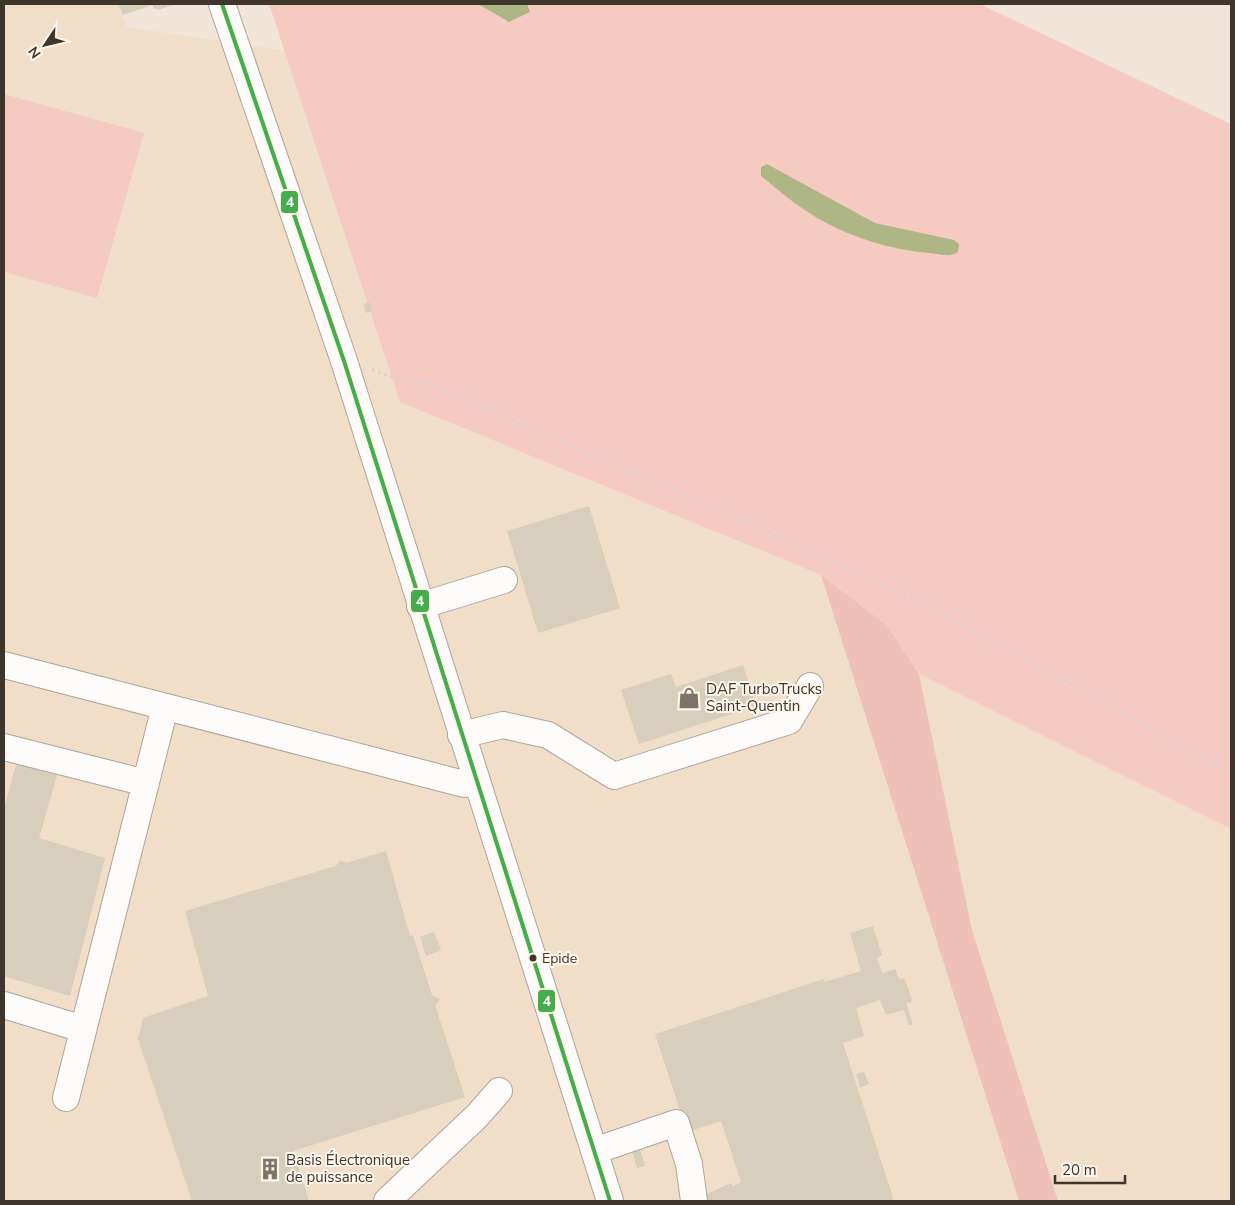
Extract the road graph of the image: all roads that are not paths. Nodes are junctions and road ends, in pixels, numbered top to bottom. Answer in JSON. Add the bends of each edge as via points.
{"nodes":[{"id":1,"x":222,"y":4,"type":"edge"},
{"id":2,"x":504,"y":580,"type":"dead end"},
{"id":3,"x":420,"y":606,"type":"junction"},
{"id":4,"x":4,"y":665,"type":"edge"},
{"id":5,"x":810,"y":686,"type":"dead end"},
{"id":6,"x":166,"y":707,"type":"junction"},
{"id":7,"x":461,"y":735,"type":"junction"},
{"id":8,"x":4,"y":747,"type":"edge"},
{"id":9,"x":476,"y":782,"type":"junction"},
{"id":10,"x":146,"y":783,"type":"junction"},
{"id":11,"x":4,"y":1005,"type":"edge"},
{"id":12,"x":83,"y":1029,"type":"junction"},
{"id":13,"x":499,"y":1090,"type":"dead end"},
{"id":14,"x":66,"y":1098,"type":"dead end"},
{"id":15,"x":594,"y":1151,"type":"junction"},
{"id":16,"x":387,"y":1201,"type":"edge"},
{"id":17,"x":610,"y":1201,"type":"edge"},
{"id":18,"x":694,"y":1201,"type":"edge"}],
"edges":[{"from":1,"to":3,"type":"street","via":[[344,361]]},
{"from":2,"to":3,"type":"street"},
{"from":3,"to":7,"type":"street"},
{"from":4,"to":6,"type":"street"},
{"from":5,"to":7,"type":"street","via":[[789,722],[614,776],[548,735],[502,725]]},
{"from":6,"to":9,"type":"street","via":[[464,784]]},
{"from":6,"to":10,"type":"street"},
{"from":7,"to":9,"type":"street"},
{"from":8,"to":10,"type":"street"},
{"from":9,"to":15,"type":"street"},
{"from":10,"to":12,"type":"street"},
{"from":11,"to":12,"type":"street"},
{"from":12,"to":14,"type":"street"},
{"from":13,"to":16,"type":"street","via":[[478,1116]]},
{"from":15,"to":17,"type":"street"},
{"from":15,"to":18,"type":"street","via":[[676,1123],[689,1164]]}]}
